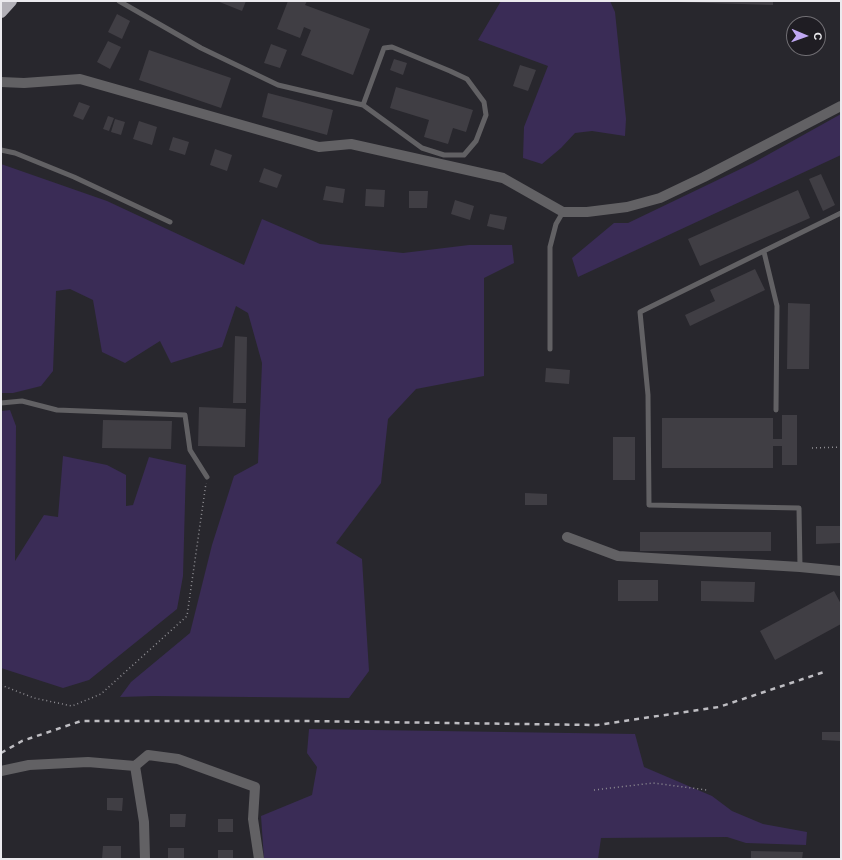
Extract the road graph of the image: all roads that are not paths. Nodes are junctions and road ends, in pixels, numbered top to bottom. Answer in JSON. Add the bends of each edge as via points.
{"nodes":[{"id":1,"x":11,"y":1,"type":"edge"},
{"id":2,"x":119,"y":1,"type":"edge"},
{"id":3,"x":1,"y":12,"type":"edge"},
{"id":4,"x":1,"y":82,"type":"edge"},
{"id":5,"x":363,"y":105,"type":"junction"},
{"id":6,"x":841,"y":106,"type":"edge"},
{"id":7,"x":1,"y":150,"type":"edge"},
{"id":8,"x":563,"y":212,"type":"junction"},
{"id":9,"x":841,"y":213,"type":"edge"},
{"id":10,"x":170,"y":222,"type":"dead end"},
{"id":11,"x":764,"y":252,"type":"junction"},
{"id":12,"x":550,"y":349,"type":"dead end"},
{"id":13,"x":1,"y":403,"type":"edge"},
{"id":14,"x":776,"y":410,"type":"dead end"},
{"id":15,"x":207,"y":477,"type":"road end"},
{"id":16,"x":567,"y":537,"type":"dead end"},
{"id":17,"x":800,"y":567,"type":"junction"},
{"id":18,"x":841,"y":571,"type":"edge"},
{"id":19,"x":135,"y":766,"type":"junction"},
{"id":20,"x":1,"y":771,"type":"edge"},
{"id":21,"x":145,"y":859,"type":"edge"},
{"id":22,"x":259,"y":859,"type":"edge"}],
"edges":[{"from":1,"to":3,"type":"highway"},
{"from":2,"to":5,"type":"lane","via":[[201,48],[278,85]]},
{"from":4,"to":8,"type":"street","via":[[80,79],[319,146],[351,144],[502,178]]},
{"from":5,"to":5,"type":"lane","via":[[384,48],[392,47],[467,79],[484,102],[486,115],[476,141],[464,155],[444,155],[422,148]]},
{"from":6,"to":8,"type":"street","via":[[660,198],[594,211]]},
{"from":7,"to":10,"type":"lane","via":[[15,153],[74,177]]},
{"from":8,"to":12,"type":"lane","via":[[556,224],[550,248]]},
{"from":9,"to":11,"type":"lane"},
{"from":11,"to":14,"type":"lane","via":[[777,306]]},
{"from":11,"to":17,"type":"lane","via":[[640,312],[648,395],[649,505],[799,508]]},
{"from":13,"to":15,"type":"lane","via":[[22,401],[57,410],[185,415],[190,450]]},
{"from":16,"to":17,"type":"street","via":[[618,556]]},
{"from":17,"to":18,"type":"street"},
{"from":19,"to":20,"type":"street","via":[[81,762],[28,765]]},
{"from":19,"to":21,"type":"street","via":[[144,822]]},
{"from":19,"to":22,"type":"street","via":[[148,755],[178,759],[255,787],[253,819]]}]}
